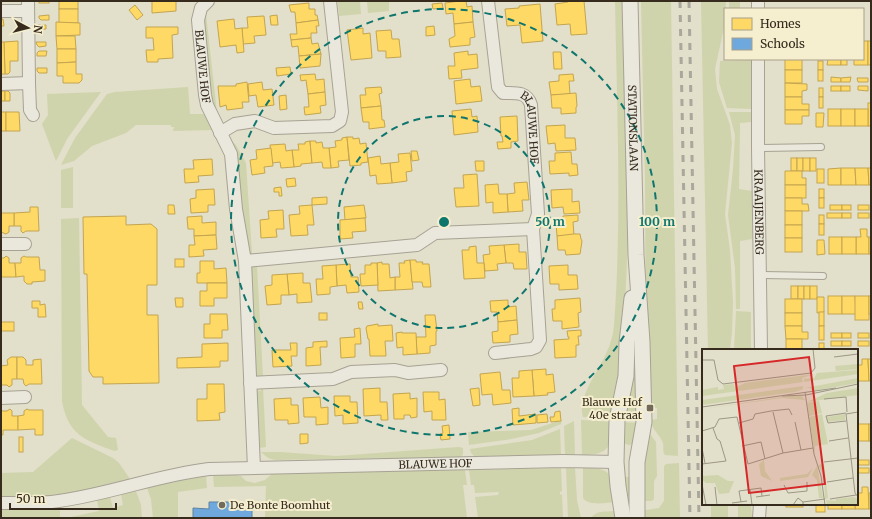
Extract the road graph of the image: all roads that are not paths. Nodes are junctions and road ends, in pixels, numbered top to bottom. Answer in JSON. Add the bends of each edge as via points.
{"nodes":[{"id":1,"x":208,"y":1,"type":"edge"},
{"id":2,"x":330,"y":1,"type":"edge"},
{"id":3,"x":488,"y":1,"type":"edge"},
{"id":4,"x":630,"y":1,"type":"edge"},
{"id":5,"x":28,"y":6,"type":"edge"},
{"id":6,"x":1,"y":11,"type":"edge"},
{"id":7,"x":758,"y":60,"type":"edge"},
{"id":8,"x":29,"y":83,"type":"junction"},
{"id":9,"x":1,"y":84,"type":"edge"},
{"id":10,"x":33,"y":115,"type":"dead end"},
{"id":11,"x":220,"y":134,"type":"junction"},
{"id":12,"x":821,"y":147,"type":"dead end"},
{"id":13,"x":758,"y":148,"type":"junction"},
{"id":14,"x":533,"y":229,"type":"junction"},
{"id":15,"x":1,"y":244,"type":"edge"},
{"id":16,"x":25,"y":244,"type":"dead end"},
{"id":17,"x":636,"y":255,"type":"junction"},
{"id":18,"x":245,"y":261,"type":"junction"},
{"id":19,"x":760,"y":275,"type":"junction"},
{"id":20,"x":823,"y":276,"type":"dead end"},
{"id":21,"x":761,"y":349,"type":"edge"},
{"id":22,"x":495,"y":353,"type":"dead end"},
{"id":23,"x":441,"y":370,"type":"dead end"},
{"id":24,"x":250,"y":383,"type":"junction"},
{"id":25,"x":25,"y":397,"type":"dead end"},
{"id":26,"x":1,"y":398,"type":"edge"},
{"id":27,"x":616,"y":462,"type":"junction"},
{"id":28,"x":637,"y":462,"type":"junction"},
{"id":29,"x":254,"y":468,"type":"junction"},
{"id":30,"x":1,"y":503,"type":"edge"},
{"id":31,"x":760,"y":505,"type":"edge"},
{"id":32,"x":623,"y":518,"type":"edge"},
{"id":33,"x":637,"y":518,"type":"edge"},
{"id":34,"x":760,"y":518,"type":"edge"}],
"edges":[{"from":1,"to":11,"type":"street","name":"BLAUWE HOF","via":[[201,8],[198,20],[207,105]]},
{"from":2,"to":11,"type":"street","via":[[342,112],[340,121],[332,126],[274,128],[255,121],[235,124]]},
{"from":3,"to":14,"type":"street","name":"BLAUWE HOF","via":[[498,87],[503,93],[523,94],[531,105],[538,214]]},
{"from":4,"to":17,"type":"street","name":"STATIONSLAAN"},
{"from":5,"to":6,"type":"street"},
{"from":5,"to":8,"type":"street"},
{"from":7,"to":13,"type":"street","name":"KRAAIJENBERG"},
{"from":8,"to":9,"type":"street"},
{"from":8,"to":10,"type":"street","via":[[30,110]]},
{"from":11,"to":18,"type":"street","name":"BLAUWE HOF","via":[[231,154],[236,209]]},
{"from":12,"to":13,"type":"lane"},
{"from":13,"to":19,"type":"street","name":"KRAAIJENBERG"},
{"from":14,"to":18,"type":"street","via":[[435,233],[417,245]]},
{"from":14,"to":22,"type":"street","name":"BLAUWE HOF","via":[[540,340],[536,347],[531,349]]},
{"from":15,"to":16,"type":"street"},
{"from":17,"to":27,"type":"street","name":"STATIONSLAAN","via":[[626,376],[617,420]]},
{"from":17,"to":28,"type":"street","name":"STATIONSLAAN","via":[[644,422]]},
{"from":18,"to":24,"type":"street","name":"BLAUWE HOF"},
{"from":19,"to":20,"type":"lane"},
{"from":19,"to":21,"type":"street","name":"KRAAIJENBERG"},
{"from":23,"to":24,"type":"street","via":[[408,373],[395,370],[352,372],[333,379]]},
{"from":24,"to":29,"type":"street","name":"BLAUWE HOF"},
{"from":25,"to":26,"type":"street"},
{"from":27,"to":28,"type":"street"},
{"from":27,"to":29,"type":"street","name":"BLAUWE HOF"},
{"from":27,"to":32,"type":"street","name":"STATIONSLAAN"},
{"from":28,"to":33,"type":"street","name":"STATIONSLAAN"},
{"from":29,"to":30,"type":"street","name":"BLAUWE HOF","via":[[190,472],[59,501]]},
{"from":31,"to":34,"type":"street"}]}
